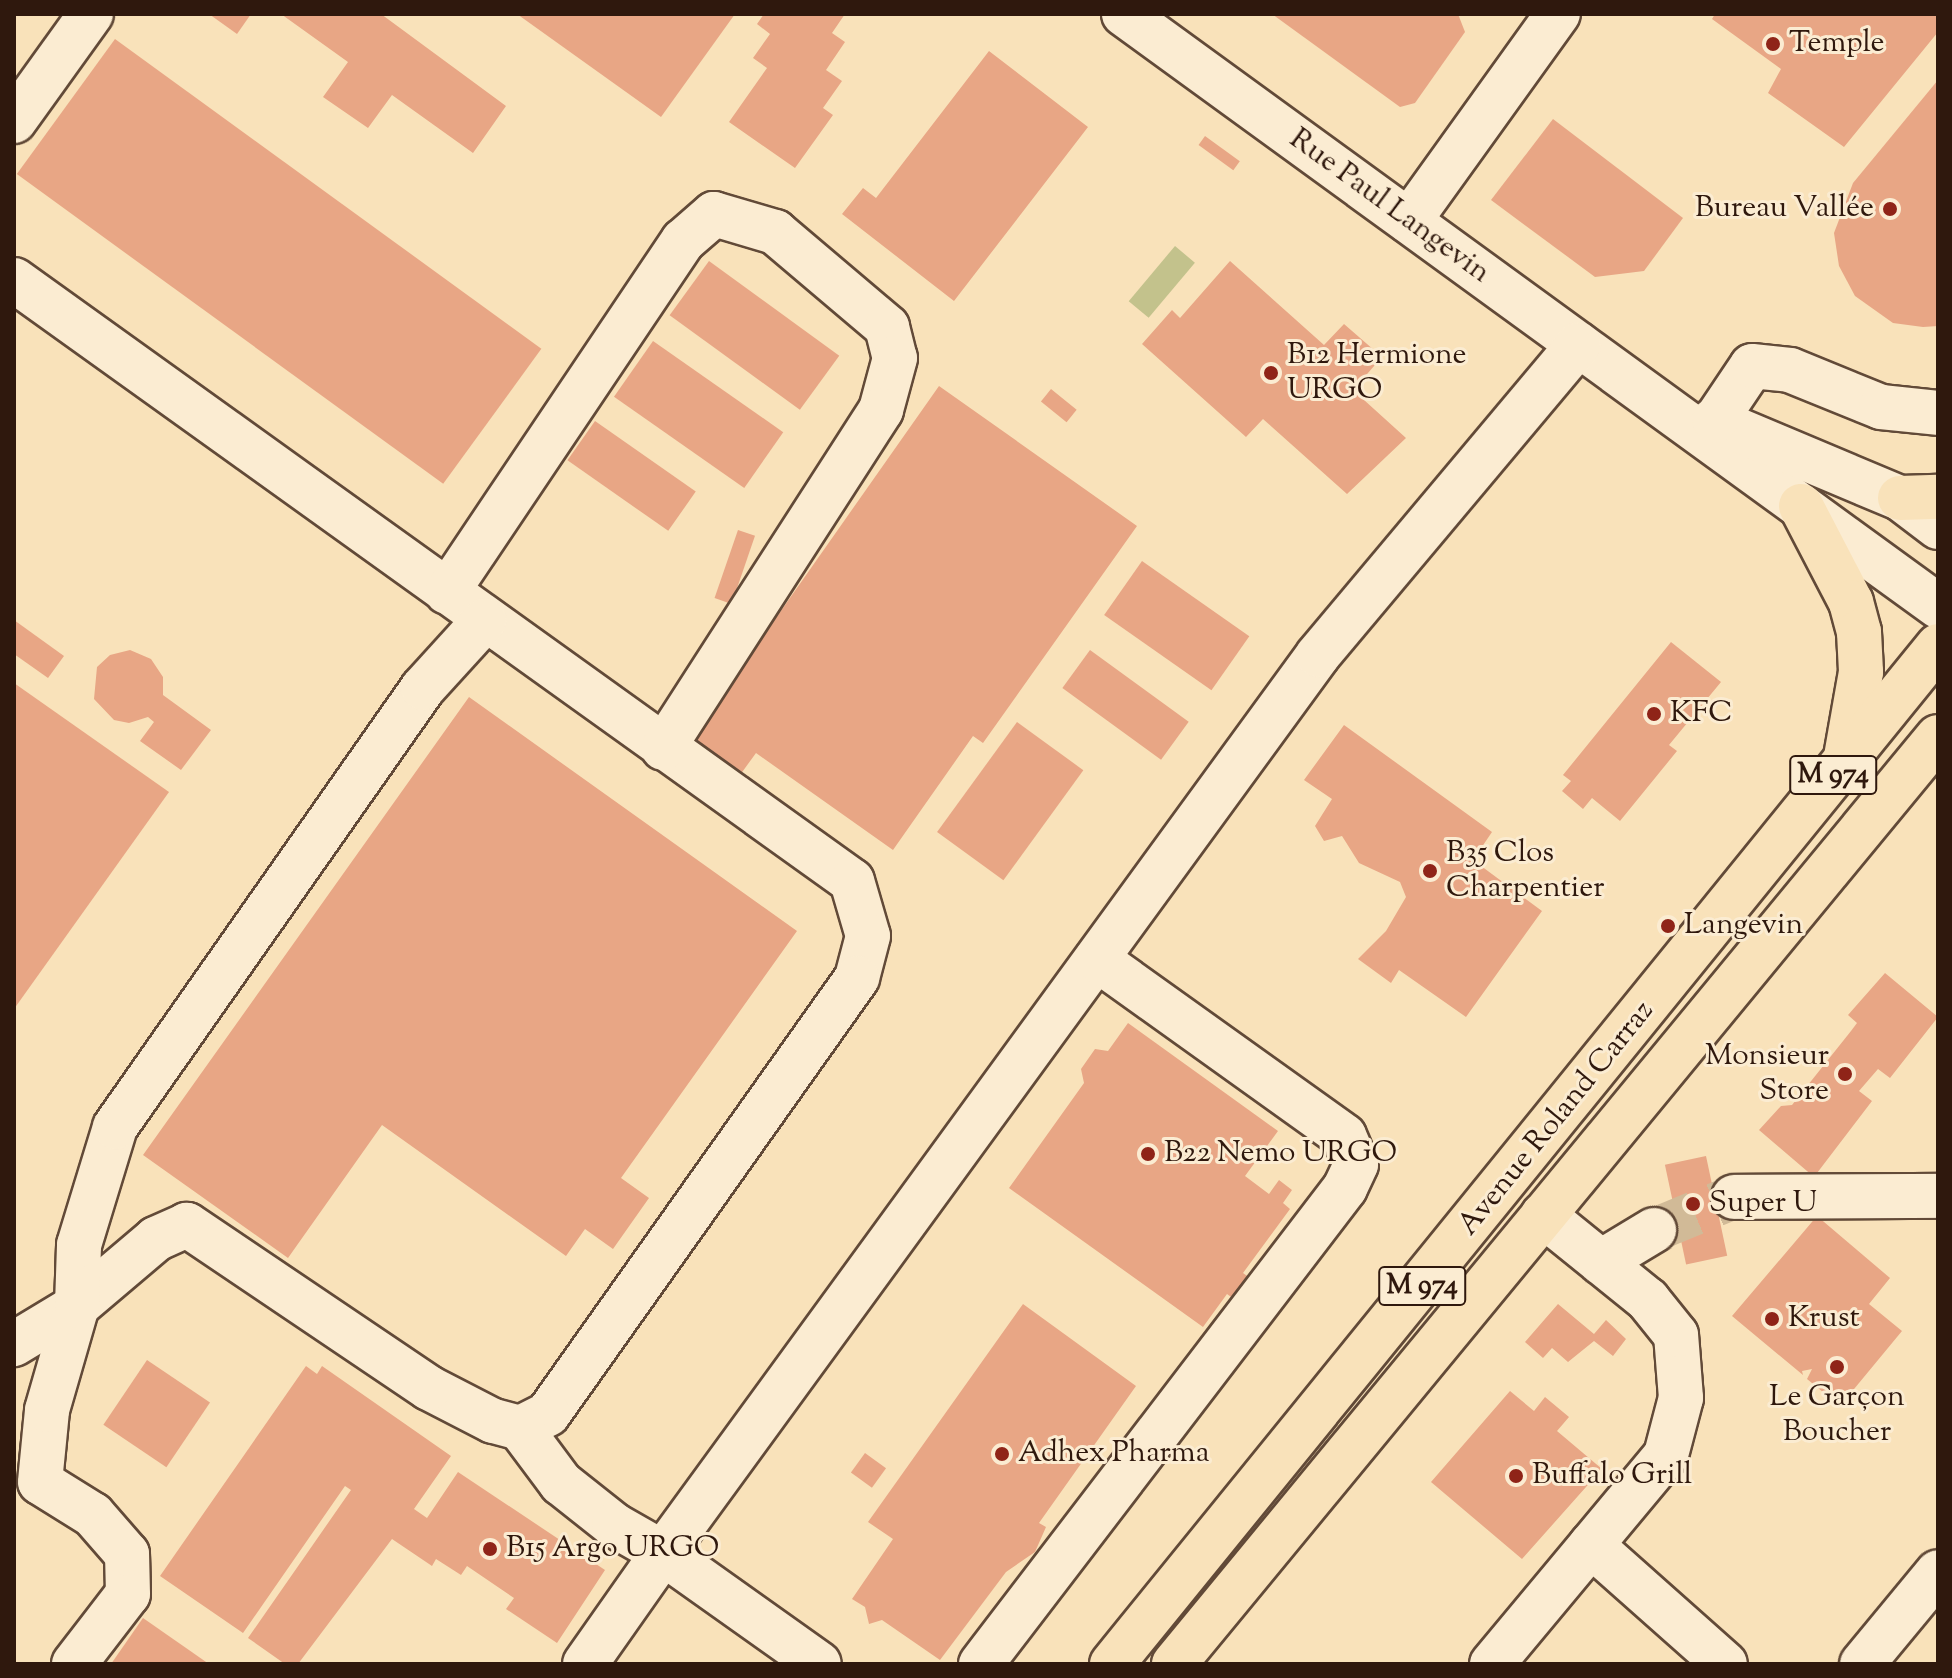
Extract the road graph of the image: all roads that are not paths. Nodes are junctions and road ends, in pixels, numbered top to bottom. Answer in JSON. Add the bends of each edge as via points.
{"nodes":[{"id":1,"x":91,"y":14,"type":"edge"},
{"id":2,"x":1124,"y":14,"type":"edge"},
{"id":3,"x":1558,"y":14,"type":"edge"},
{"id":4,"x":14,"y":121,"type":"edge"},
{"id":5,"x":1409,"y":221,"type":"junction"},
{"id":6,"x":14,"y":280,"type":"edge"},
{"id":7,"x":1578,"y":345,"type":"junction"},
{"id":8,"x":1656,"y":396,"type":"junction"},
{"id":9,"x":1938,"y":413,"type":"edge"},
{"id":10,"x":1715,"y":421,"type":"junction"},
{"id":11,"x":1919,"y":498,"type":"edge"},
{"id":12,"x":1801,"y":506,"type":"junction"},
{"id":13,"x":1938,"y":527,"type":"edge"},
{"id":14,"x":447,"y":592,"type":"junction"},
{"id":15,"x":1938,"y":606,"type":"edge"},
{"id":16,"x":484,"y":621,"type":"junction"},
{"id":17,"x":1938,"y":646,"type":"edge"},
{"id":18,"x":1938,"y":737,"type":"edge"},
{"id":19,"x":663,"y":748,"type":"junction"},
{"id":20,"x":1846,"y":760,"type":"junction"},
{"id":21,"x":1920,"y":773,"type":"edge"},
{"id":22,"x":1097,"y":959,"type":"junction"},
{"id":23,"x":1938,"y":1196,"type":"edge"},
{"id":24,"x":1734,"y":1197,"type":"tunnel mouth"},
{"id":25,"x":1543,"y":1215,"type":"junction"},
{"id":26,"x":1654,"y":1230,"type":"tunnel mouth"},
{"id":27,"x":1601,"y":1262,"type":"junction"},
{"id":28,"x":77,"y":1306,"type":"junction"},
{"id":29,"x":14,"y":1344,"type":"edge"},
{"id":30,"x":520,"y":1428,"type":"junction"},
{"id":31,"x":1591,"y":1545,"type":"junction"},
{"id":32,"x":663,"y":1553,"type":"junction"},
{"id":33,"x":1938,"y":1572,"type":"edge"},
{"id":34,"x":770,"y":1650,"type":"edge"},
{"id":35,"x":74,"y":1664,"type":"edge"},
{"id":36,"x":585,"y":1664,"type":"edge"},
{"id":37,"x":819,"y":1664,"type":"edge"},
{"id":38,"x":981,"y":1664,"type":"edge"},
{"id":39,"x":1112,"y":1664,"type":"edge"},
{"id":40,"x":1174,"y":1664,"type":"edge"},
{"id":41,"x":1492,"y":1664,"type":"edge"},
{"id":42,"x":1725,"y":1664,"type":"edge"},
{"id":43,"x":1862,"y":1664,"type":"edge"}],
"edges":[{"from":1,"to":4,"type":"street"},
{"from":2,"to":5,"type":"street","name":"Rue Paul Langevin"},
{"from":3,"to":5,"type":"street"},
{"from":5,"to":7,"type":"street","name":"Rue Paul Langevin"},
{"from":6,"to":14,"type":"street"},
{"from":7,"to":8,"type":"street","name":"Rue Paul Langevin"},
{"from":7,"to":22,"type":"street","via":[[1318,655]]},
{"from":8,"to":10,"type":"street","name":"Rue Paul Langevin"},
{"from":8,"to":12,"type":"street","name":"Rue Paul Langevin"},
{"from":9,"to":10,"type":"street","via":[[1881,407],[1790,370],[1752,366]]},
{"from":10,"to":11,"type":"street","name":"Rue Paul Langevin"},
{"from":11,"to":13,"type":"street","name":"Rue Paul Langevin"},
{"from":12,"to":15,"type":"street","name":"Rue Paul Langevin"},
{"from":12,"to":20,"type":"main road","via":[[1851,602],[1859,632],[1861,672]]},
{"from":14,"to":16,"type":"street"},
{"from":14,"to":19,"type":"street","via":[[683,241],[714,214],[775,232],[887,327],[895,358],[881,410]]},
{"from":16,"to":19,"type":"street"},
{"from":16,"to":28,"type":"street","via":[[423,688],[115,1127],[79,1245]]},
{"from":17,"to":20,"type":"main road","name":"Avenue Roland Carraz","number":"M 974"},
{"from":18,"to":21,"type":"main road","name":"Avenue Roland Carraz","number":"M 974"},
{"from":19,"to":30,"type":"street","via":[[852,881],[868,936],[857,978],[548,1414]]},
{"from":20,"to":39,"type":"main road","name":"Avenue Roland Carraz","number":"M 974"},
{"from":21,"to":25,"type":"main road","name":"Avenue Roland Carraz","number":"M 974"},
{"from":22,"to":32,"type":"street"},
{"from":22,"to":38,"type":"street","via":[[1344,1136],[1356,1164],[1345,1188]]},
{"from":23,"to":24,"type":"street"},
{"from":25,"to":27,"type":"street"},
{"from":25,"to":40,"type":"main road","name":"Avenue Roland Carraz","number":"M 974"},
{"from":26,"to":27,"type":"street"},
{"from":27,"to":31,"type":"street","via":[[1648,1300],[1676,1335],[1681,1398],[1666,1455]]},
{"from":28,"to":29,"type":"street"},
{"from":28,"to":30,"type":"street","via":[[156,1239],[187,1225],[429,1388],[493,1421]]},
{"from":28,"to":35,"type":"street","via":[[47,1410],[40,1482],[93,1515],[127,1554],[128,1594]]},
{"from":30,"to":32,"type":"street","via":[[561,1483],[614,1525]]},
{"from":31,"to":41,"type":"street"},
{"from":31,"to":42,"type":"street"},
{"from":32,"to":34,"type":"street"},
{"from":32,"to":36,"type":"street"},
{"from":33,"to":43,"type":"street"},
{"from":34,"to":37,"type":"street"}]}
